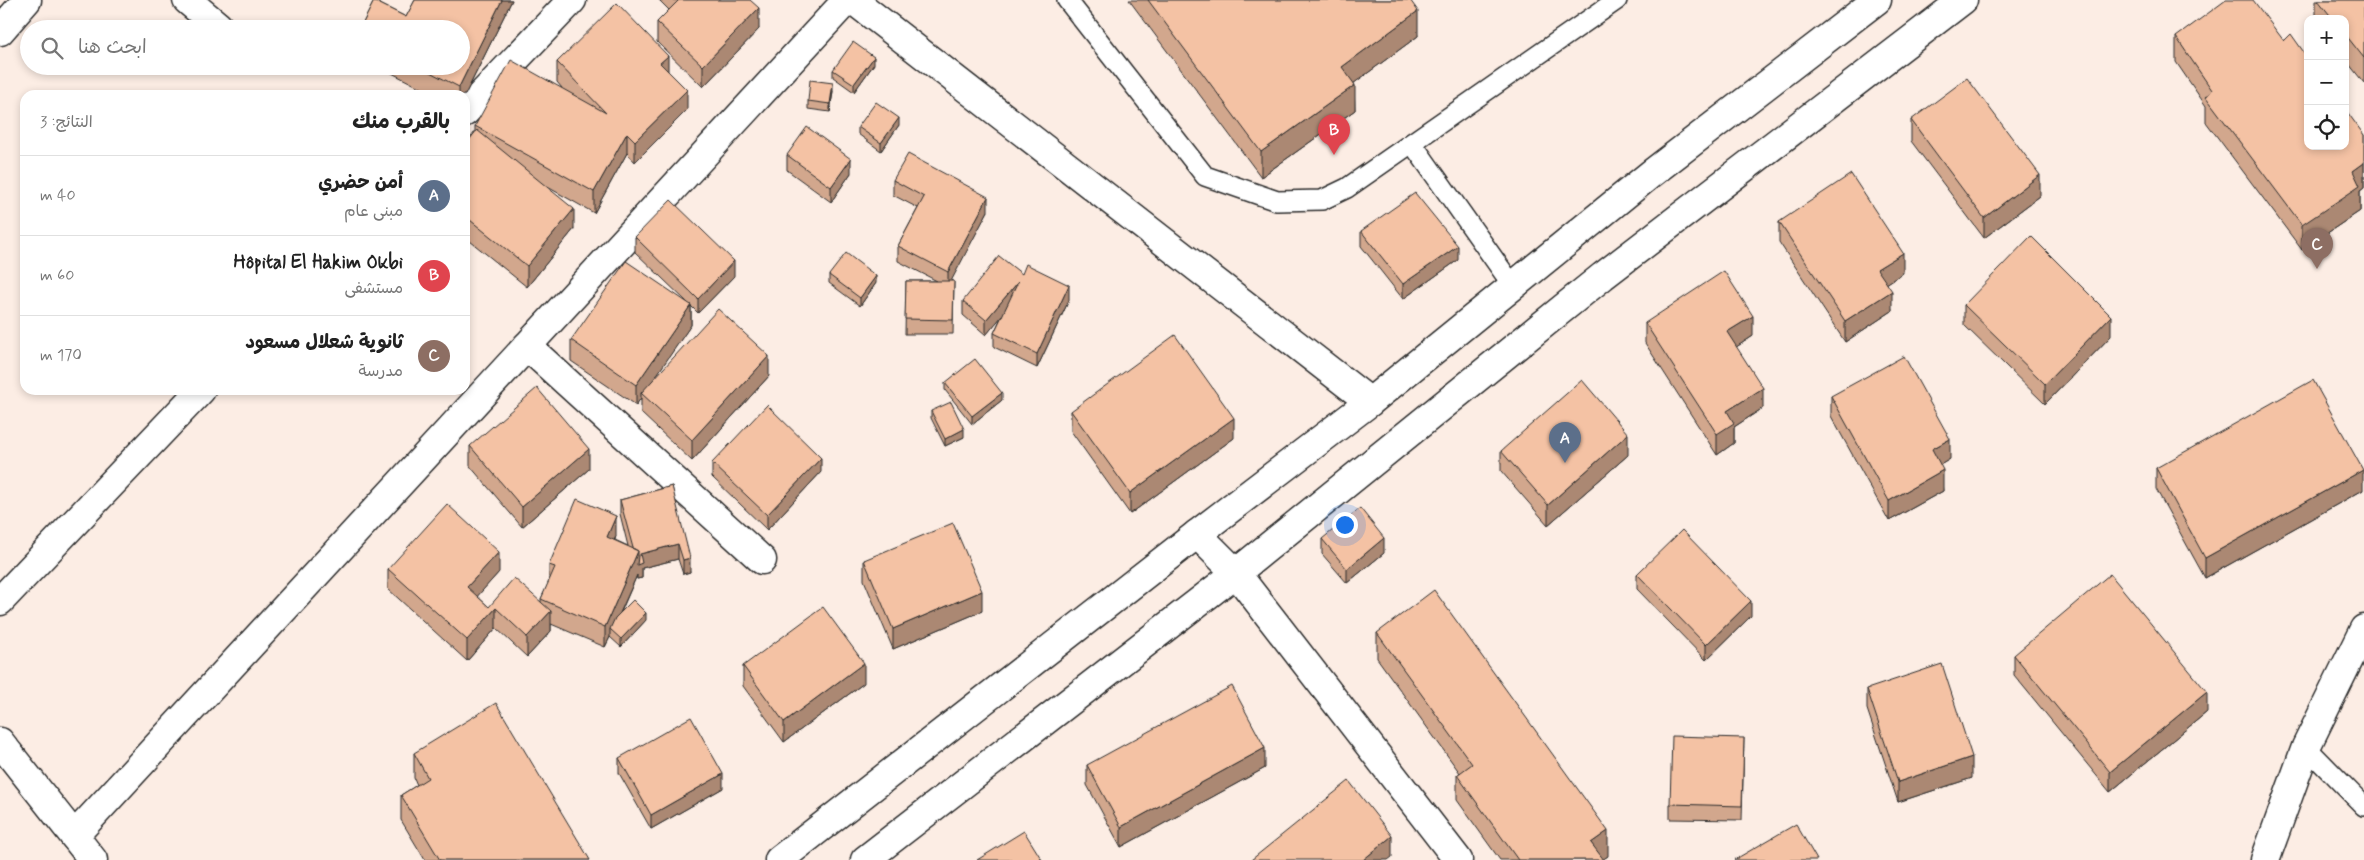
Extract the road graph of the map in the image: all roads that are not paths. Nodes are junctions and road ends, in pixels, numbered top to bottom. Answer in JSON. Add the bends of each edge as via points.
{"nodes":[{"id":1,"x":27,"y":0,"type":"edge"},
{"id":2,"x":187,"y":0,"type":"edge"},
{"id":3,"x":572,"y":0,"type":"edge"},
{"id":4,"x":847,"y":0,"type":"edge"},
{"id":5,"x":853,"y":0,"type":"edge"},
{"id":6,"x":1067,"y":0,"type":"edge"},
{"id":7,"x":1617,"y":0,"type":"edge"},
{"id":8,"x":1877,"y":0,"type":"edge"},
{"id":9,"x":1962,"y":0,"type":"edge"},
{"id":10,"x":211,"y":20,"type":"edge"},
{"id":11,"x":0,"y":30,"type":"edge"},
{"id":12,"x":470,"y":107,"type":"edge"},
{"id":13,"x":1412,"y":143,"type":"junction"},
{"id":14,"x":1513,"y":286,"type":"junction"},
{"id":15,"x":527,"y":346,"type":"junction"},
{"id":16,"x":196,"y":395,"type":"edge"},
{"id":17,"x":1370,"y":402,"type":"junction"},
{"id":18,"x":1197,"y":534,"type":"junction"},
{"id":19,"x":762,"y":560,"type":"dead end"},
{"id":20,"x":1236,"y":573,"type":"junction"},
{"id":21,"x":0,"y":601,"type":"edge"},
{"id":22,"x":2364,"y":629,"type":"edge"},
{"id":23,"x":0,"y":742,"type":"edge"},
{"id":24,"x":2306,"y":747,"type":"junction"},
{"id":25,"x":2364,"y":806,"type":"edge"},
{"id":26,"x":74,"y":836,"type":"junction"},
{"id":27,"x":93,"y":860,"type":"edge"},
{"id":28,"x":779,"y":860,"type":"edge"},
{"id":29,"x":865,"y":860,"type":"edge"},
{"id":30,"x":1458,"y":860,"type":"edge"},
{"id":31,"x":2265,"y":860,"type":"edge"}],
"edges":[{"from":1,"to":11,"type":"street"},
{"from":2,"to":10,"type":"street"},
{"from":3,"to":12,"type":"street"},
{"from":4,"to":15,"type":"street"},
{"from":5,"to":17,"type":"street"},
{"from":6,"to":13,"type":"lane","via":[[1205,176],[1277,201],[1322,200],[1347,188]]},
{"from":7,"to":13,"type":"lane"},
{"from":8,"to":14,"type":"street","via":[[1652,173]]},
{"from":9,"to":20,"type":"street","via":[[1603,276]]},
{"from":13,"to":14,"type":"lane"},
{"from":14,"to":17,"type":"street"},
{"from":15,"to":19,"type":"street"},
{"from":15,"to":26,"type":"street"},
{"from":16,"to":21,"type":"street"},
{"from":17,"to":18,"type":"street"},
{"from":18,"to":20,"type":"street"},
{"from":18,"to":28,"type":"street"},
{"from":20,"to":29,"type":"street"},
{"from":20,"to":30,"type":"street"},
{"from":22,"to":24,"type":"street"},
{"from":23,"to":26,"type":"street"},
{"from":24,"to":25,"type":"lane"},
{"from":24,"to":31,"type":"street"},
{"from":26,"to":27,"type":"street"}]}
